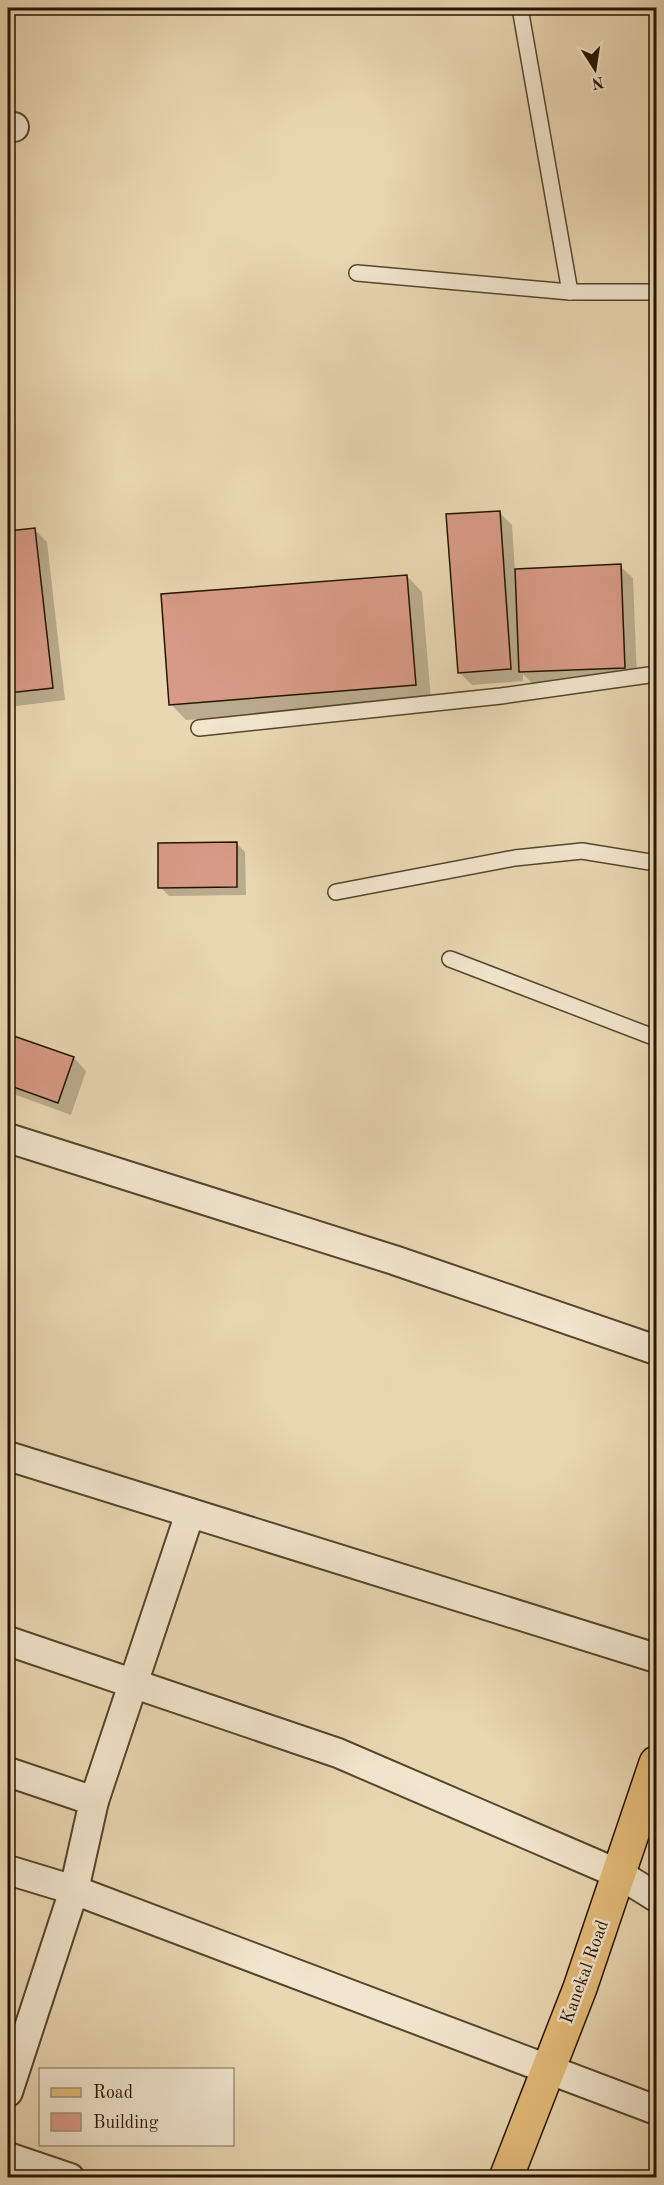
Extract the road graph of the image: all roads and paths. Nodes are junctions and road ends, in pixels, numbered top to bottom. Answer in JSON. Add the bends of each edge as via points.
{"nodes":[{"id":1,"x":520,"y":8,"type":"edge"},
{"id":2,"x":357,"y":273,"type":"dead end"},
{"id":3,"x":570,"y":292,"type":"junction"},
{"id":4,"x":657,"y":292,"type":"edge"},
{"id":5,"x":657,"y":674,"type":"edge"},
{"id":6,"x":199,"y":728,"type":"dead end"},
{"id":7,"x":657,"y":863,"type":"edge"},
{"id":8,"x":336,"y":892,"type":"dead end"},
{"id":9,"x":450,"y":959,"type":"dead end"},
{"id":10,"x":657,"y":1038,"type":"edge"},
{"id":11,"x":8,"y":1138,"type":"edge"},
{"id":12,"x":657,"y":1350,"type":"edge"},
{"id":13,"x":8,"y":1456,"type":"edge"},
{"id":14,"x":190,"y":1513,"type":"junction"},
{"id":15,"x":8,"y":1641,"type":"edge"},
{"id":16,"x":657,"y":1658,"type":"edge"},
{"id":17,"x":132,"y":1685,"type":"junction"},
{"id":18,"x":657,"y":1763,"type":"edge"},
{"id":19,"x":8,"y":1772,"type":"edge"},
{"id":20,"x":94,"y":1801,"type":"junction"},
{"id":21,"x":8,"y":1870,"type":"edge"},
{"id":22,"x":619,"y":1875,"type":"junction"},
{"id":23,"x":74,"y":1890,"type":"junction"},
{"id":24,"x":657,"y":1897,"type":"edge"},
{"id":25,"x":16,"y":2040,"type":"edge"},
{"id":26,"x":547,"y":2069,"type":"junction"},
{"id":27,"x":8,"y":2092,"type":"edge"},
{"id":28,"x":657,"y":2110,"type":"edge"},
{"id":29,"x":8,"y":2157,"type":"edge"},
{"id":30,"x":69,"y":2178,"type":"edge"},
{"id":31,"x":506,"y":2178,"type":"edge"}],
"edges":[{"from":1,"to":3,"type":"lane"},
{"from":2,"to":3,"type":"lane"},
{"from":3,"to":4,"type":"lane"},
{"from":5,"to":6,"type":"lane","via":[[501,696]]},
{"from":7,"to":8,"type":"lane","via":[[582,851],[515,858]]},
{"from":9,"to":10,"type":"lane"},
{"from":11,"to":12,"type":"street","via":[[394,1260]]},
{"from":13,"to":14,"type":"street"},
{"from":14,"to":16,"type":"street"},
{"from":14,"to":17,"type":"street"},
{"from":15,"to":17,"type":"street"},
{"from":17,"to":20,"type":"street"},
{"from":17,"to":22,"type":"street","via":[[338,1753]]},
{"from":18,"to":22,"type":"main road","name":"Kanekal Road"},
{"from":19,"to":20,"type":"street"},
{"from":20,"to":23,"type":"street"},
{"from":21,"to":23,"type":"street"},
{"from":22,"to":24,"type":"street"},
{"from":22,"to":26,"type":"main road","name":"Kanekal Road","via":[[580,1989]]},
{"from":23,"to":25,"type":"street"},
{"from":23,"to":26,"type":"street"},
{"from":25,"to":27,"type":"street"},
{"from":26,"to":28,"type":"street"},
{"from":26,"to":31,"type":"main road","name":"Kanekal Road"},
{"from":29,"to":30,"type":"street"}]}
